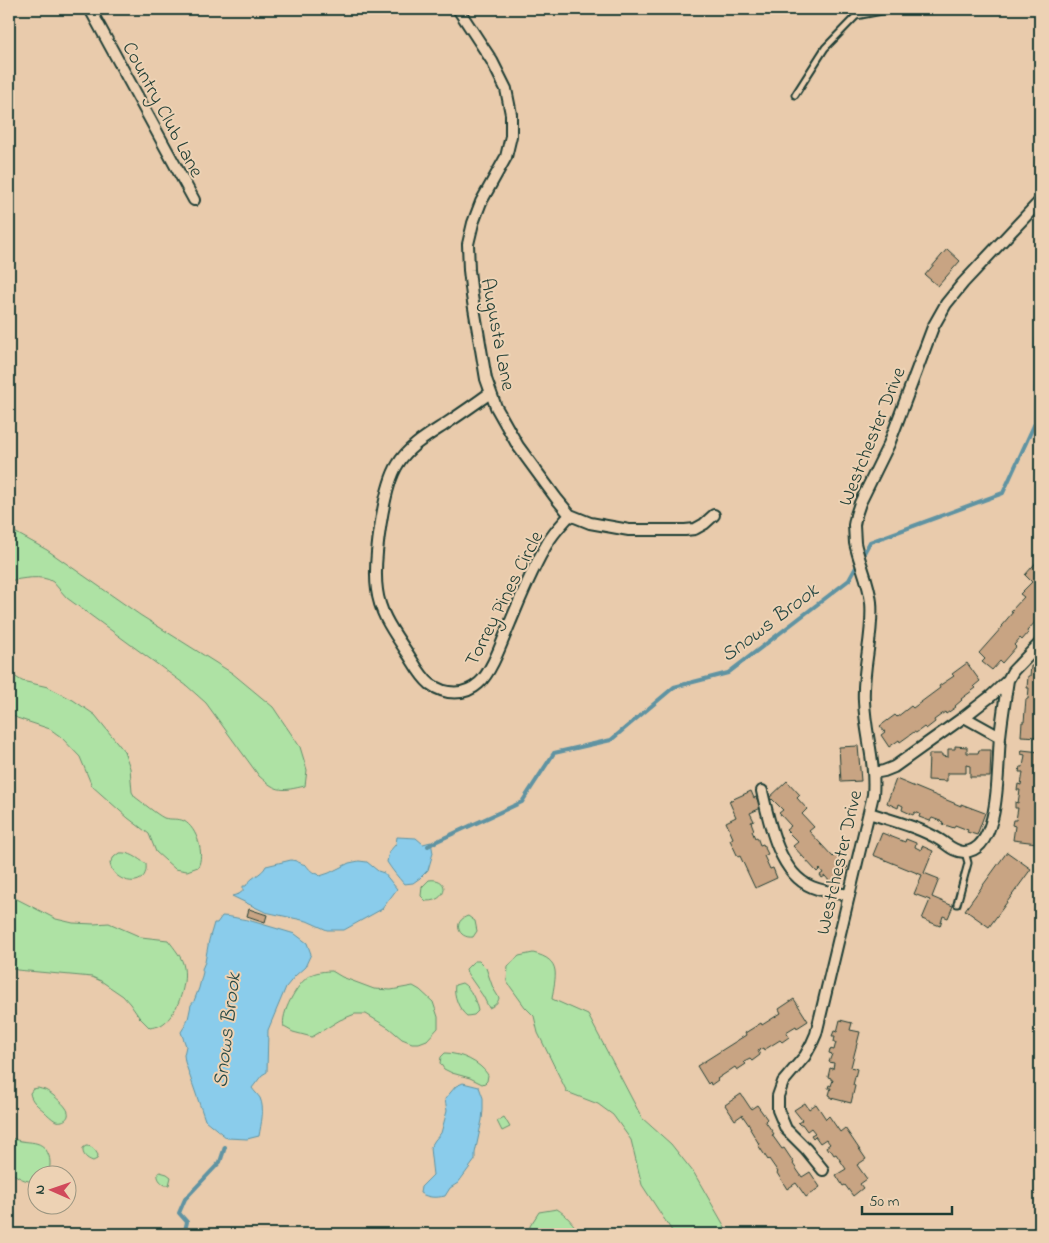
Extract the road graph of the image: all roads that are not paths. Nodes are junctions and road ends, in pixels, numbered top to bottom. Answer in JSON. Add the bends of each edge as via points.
{"nodes":[{"id":1,"x":90,"y":9,"type":"edge"},
{"id":2,"x":458,"y":9,"type":"edge"},
{"id":3,"x":892,"y":9,"type":"edge"},
{"id":4,"x":795,"y":95,"type":"dead end"},
{"id":5,"x":194,"y":200,"type":"dead end"},
{"id":6,"x":1040,"y":201,"type":"edge"},
{"id":7,"x":490,"y":393,"type":"junction"},
{"id":8,"x":570,"y":515,"type":"junction"},
{"id":9,"x":714,"y":515,"type":"dead end"},
{"id":10,"x":1040,"y":643,"type":"edge"},
{"id":11,"x":1008,"y":680,"type":"junction"},
{"id":12,"x":964,"y":717,"type":"junction"},
{"id":13,"x":1000,"y":737,"type":"junction"},
{"id":14,"x":874,"y":773,"type":"junction"},
{"id":15,"x":762,"y":791,"type":"dead end"},
{"id":16,"x":869,"y":813,"type":"junction"},
{"id":17,"x":965,"y":852,"type":"junction"},
{"id":18,"x":849,"y":895,"type":"junction"},
{"id":19,"x":957,"y":904,"type":"dead end"},
{"id":20,"x":823,"y":1170,"type":"dead end"}],
"edges":[{"from":1,"to":5,"type":"street","name":"Country Club Lane"},
{"from":2,"to":7,"type":"street","name":"Augusta Lane","via":[[492,61],[506,89],[511,114],[506,158],[481,202],[468,244],[472,296]]},
{"from":3,"to":4,"type":"lane","via":[[856,16],[826,48]]},
{"from":6,"to":14,"type":"street","name":"Westchester Drive","via":[[946,304],[933,328],[886,450],[856,515],[857,554],[870,601],[871,624],[863,693]]},
{"from":7,"to":8,"type":"street","name":"Augusta Lane","via":[[518,446]]},
{"from":7,"to":8,"type":"street","name":"Torrey Pines Circle","via":[[406,454],[391,479],[384,507],[376,560],[377,589],[383,614],[429,683],[440,690],[458,693],[481,682],[547,545]]},
{"from":8,"to":9,"type":"street","via":[[590,523],[629,530],[696,529]]},
{"from":10,"to":11,"type":"street"},
{"from":11,"to":12,"type":"street"},
{"from":11,"to":13,"type":"street"},
{"from":12,"to":13,"type":"street"},
{"from":12,"to":14,"type":"street","via":[[894,767]]},
{"from":13,"to":17,"type":"street","via":[[995,810],[990,828],[982,843]]},
{"from":14,"to":16,"type":"street","name":"Westchester Drive"},
{"from":15,"to":18,"type":"street","via":[[770,825],[792,873],[810,887]]},
{"from":16,"to":17,"type":"street","via":[[920,831]]},
{"from":16,"to":18,"type":"street","name":"Westchester Drive"},
{"from":17,"to":19,"type":"lane","via":[[968,863]]},
{"from":18,"to":20,"type":"street","name":"Westchester Drive","via":[[816,1034],[805,1056],[783,1082],[778,1096],[778,1110],[786,1129]]}]}
